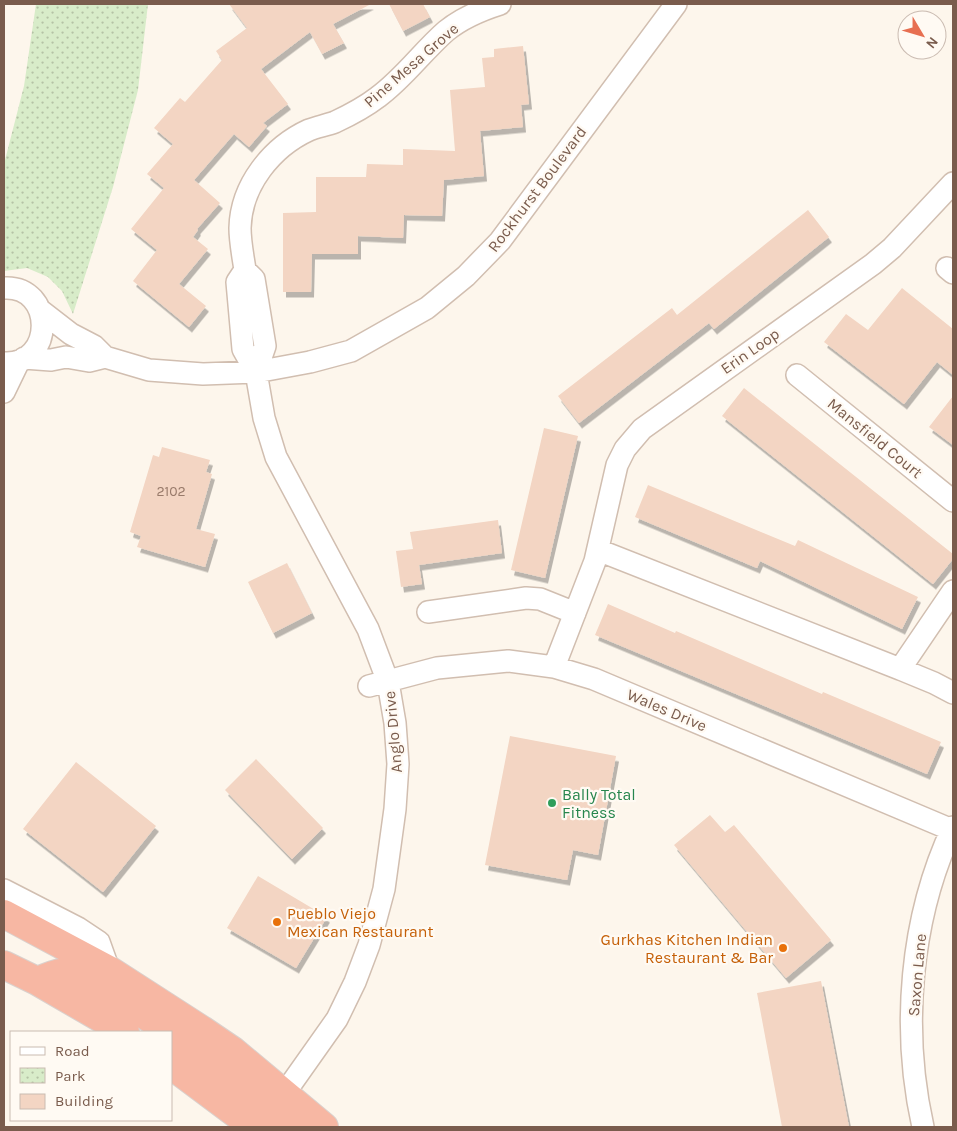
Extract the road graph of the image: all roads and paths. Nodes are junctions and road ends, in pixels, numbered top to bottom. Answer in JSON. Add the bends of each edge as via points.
{"nodes":[{"id":1,"x":500,"y":4,"type":"edge"},
{"id":2,"x":676,"y":4,"type":"edge"},
{"id":3,"x":953,"y":182,"type":"edge"},
{"id":4,"x":4,"y":288,"type":"edge"},
{"id":5,"x":40,"y":310,"type":"junction"},
{"id":6,"x":104,"y":358,"type":"junction"},
{"id":7,"x":16,"y":361,"type":"edge"},
{"id":8,"x":256,"y":372,"type":"junction"},
{"id":9,"x":796,"y":375,"type":"dead end"},
{"id":10,"x":4,"y":392,"type":"edge"},
{"id":11,"x":953,"y":502,"type":"edge"},
{"id":12,"x":598,"y":550,"type":"junction"},
{"id":13,"x":953,"y":591,"type":"edge"},
{"id":14,"x":428,"y":612,"type":"dead end"},
{"id":15,"x":575,"y":613,"type":"junction"},
{"id":16,"x":554,"y":667,"type":"junction"},
{"id":17,"x":900,"y":669,"type":"junction"},
{"id":18,"x":379,"y":684,"type":"junction"},
{"id":19,"x":953,"y":693,"type":"edge"},
{"id":20,"x":952,"y":828,"type":"edge"},
{"id":21,"x":4,"y":890,"type":"edge"},
{"id":22,"x":4,"y":914,"type":"edge"},
{"id":23,"x":4,"y":965,"type":"edge"},
{"id":24,"x":109,"y":970,"type":"junction"},
{"id":25,"x":37,"y":982,"type":"junction"},
{"id":26,"x":123,"y":1031,"type":"edge"},
{"id":27,"x":167,"y":1031,"type":"edge"},
{"id":28,"x":172,"y":1035,"type":"edge"},
{"id":29,"x":172,"y":1066,"type":"edge"},
{"id":30,"x":284,"y":1094,"type":"junction"},
{"id":31,"x":254,"y":1127,"type":"edge"},
{"id":32,"x":290,"y":1127,"type":"edge"},
{"id":33,"x":324,"y":1127,"type":"edge"},
{"id":34,"x":923,"y":1127,"type":"edge"}],
"edges":[{"from":1,"to":8,"type":"street","name":"Pine Mesa Grove","via":[[447,30],[378,97],[356,111],[290,141],[259,172],[244,204],[240,227],[245,270],[254,279],[265,346]]},
{"from":2,"to":8,"type":"street","name":"Rockhurst Boulevard","via":[[500,241],[466,276],[427,308],[351,351]]},
{"from":3,"to":12,"type":"street","name":"Erin Loop","via":[[873,264],[636,435],[617,465]]},
{"from":4,"to":5,"type":"street","name":"Rockhurst Boulevard","via":[[23,292]]},
{"from":5,"to":6,"type":"street","name":"Rockhurst Boulevard","via":[[71,334],[94,346]]},
{"from":5,"to":7,"type":"street","via":[[42,335],[37,346],[29,355]]},
{"from":6,"to":7,"type":"street","name":"Rockhurst Boulevard"},
{"from":6,"to":8,"type":"street","name":"Rockhurst Boulevard","via":[[149,370],[203,374]]},
{"from":7,"to":10,"type":"street"},
{"from":8,"to":18,"type":"street","name":"Anglo Drive","via":[[264,418],[276,456],[368,629]]},
{"from":9,"to":11,"type":"street","name":"Mansfield Court"},
{"from":12,"to":15,"type":"street","name":"Erin Loop"},
{"from":12,"to":17,"type":"street"},
{"from":13,"to":17,"type":"street"},
{"from":14,"to":15,"type":"street","via":[[526,598],[540,599]]},
{"from":15,"to":16,"type":"street","name":"Erin Loop"},
{"from":16,"to":18,"type":"street","name":"Wales Drive","via":[[520,661],[492,661],[437,668]]},
{"from":16,"to":20,"type":"street","name":"Wales Drive","via":[[594,680]]},
{"from":17,"to":19,"type":"street"},
{"from":18,"to":30,"type":"street","name":"Anglo Drive","via":[[395,723],[398,764],[384,889],[355,982],[337,1019]]},
{"from":20,"to":34,"type":"street","name":"Saxon Lane","via":[[930,888],[917,945],[912,998],[913,1061]]},
{"from":21,"to":24,"type":"street","via":[[99,942]]},
{"from":22,"to":24,"type":"highway"},
{"from":23,"to":25,"type":"highway"},
{"from":24,"to":30,"type":"highway","via":[[233,1051]]},
{"from":25,"to":26,"type":"highway"},
{"from":25,"to":27,"type":"highway","via":[[68,972],[92,982]]},
{"from":28,"to":32,"type":"highway"},
{"from":29,"to":31,"type":"highway"},
{"from":30,"to":33,"type":"highway"}]}
